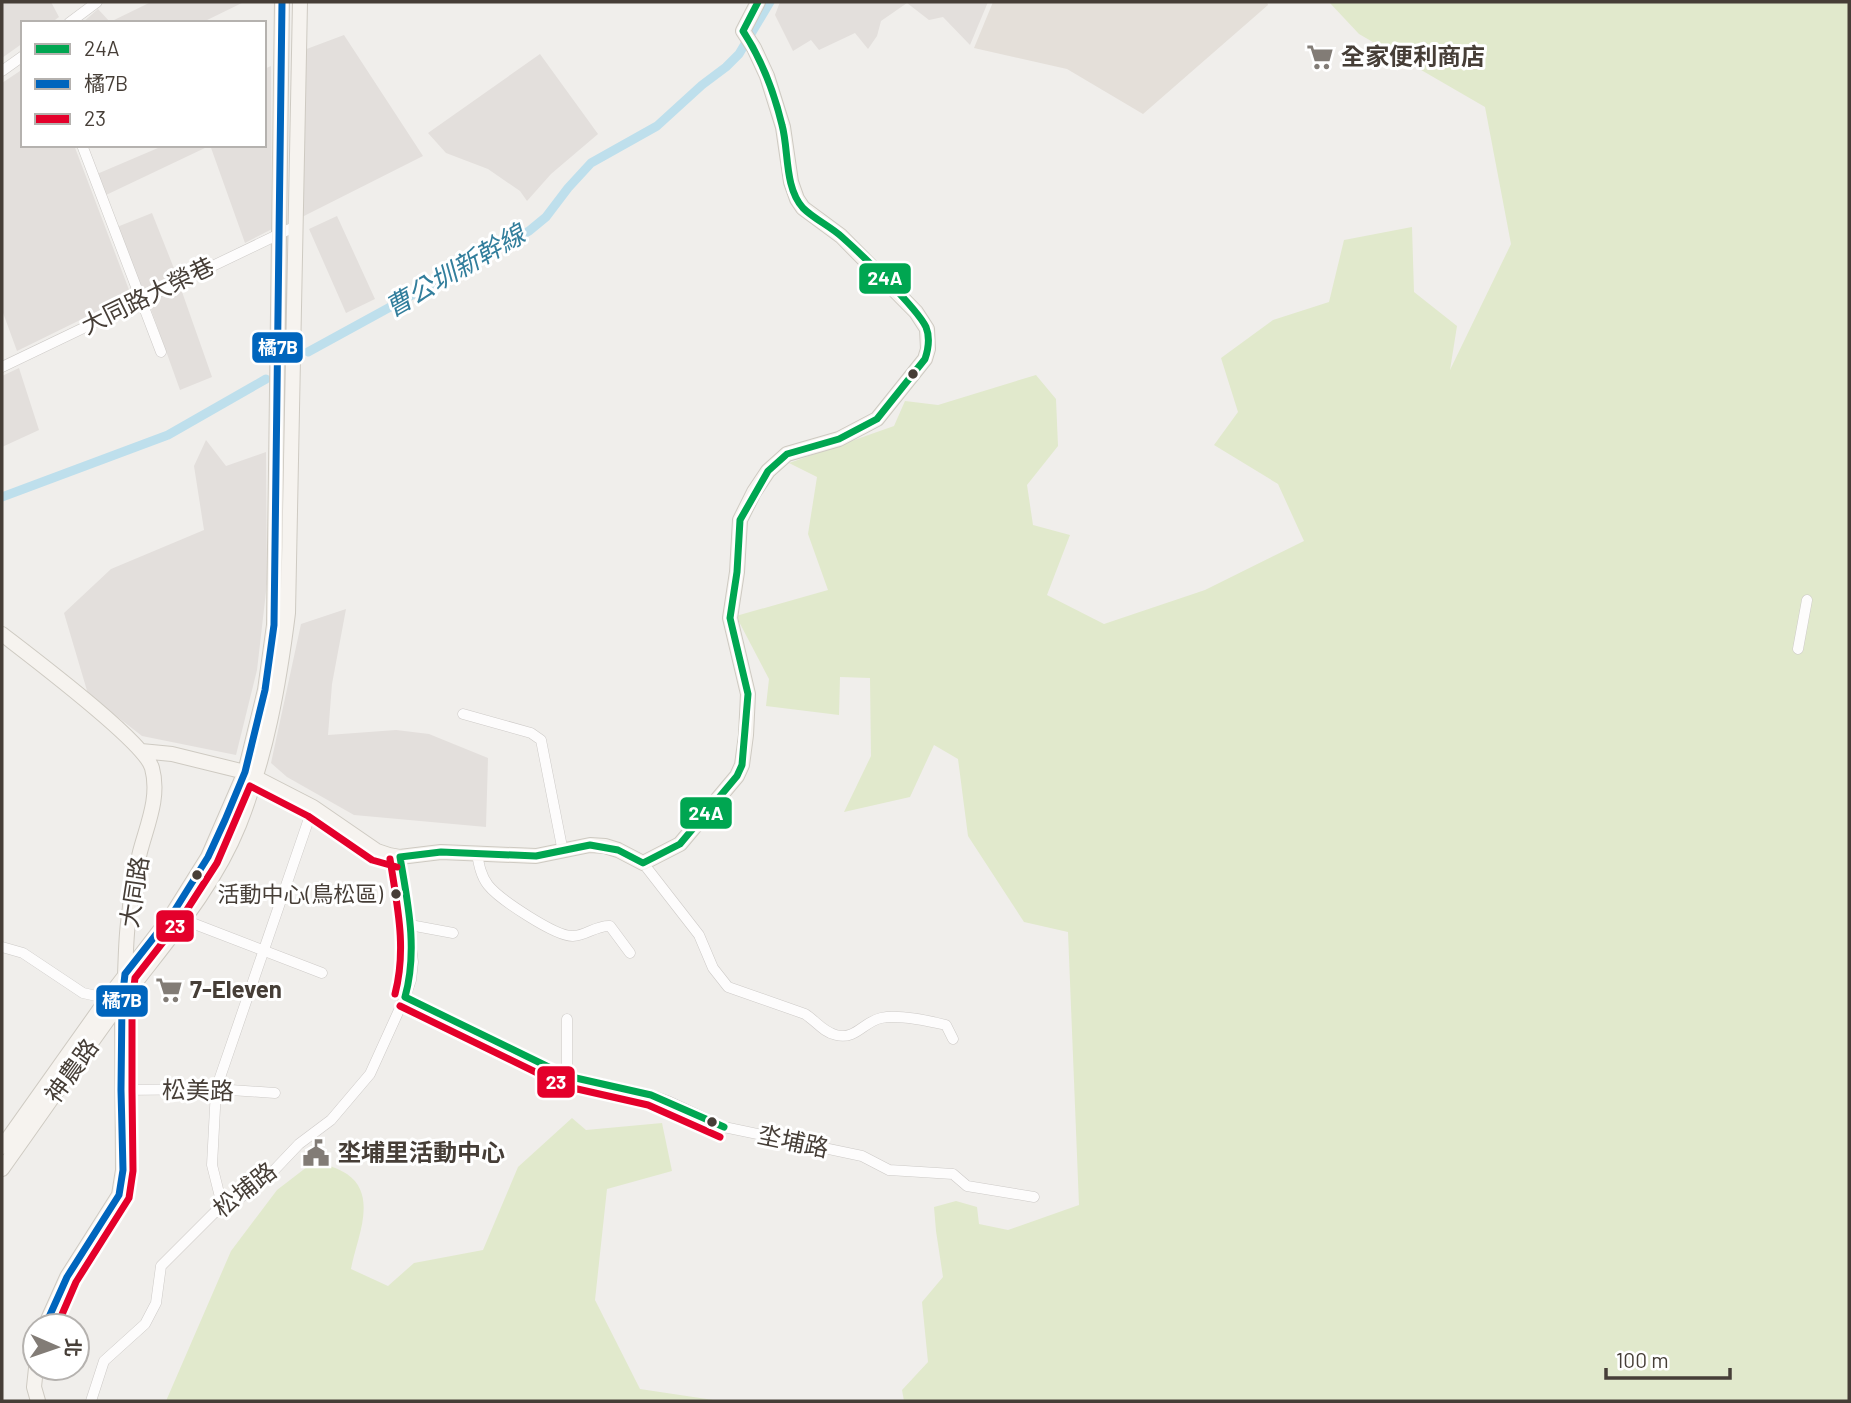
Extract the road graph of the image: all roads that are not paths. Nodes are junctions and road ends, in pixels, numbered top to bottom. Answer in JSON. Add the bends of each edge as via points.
{"nodes":[{"id":1,"x":97,"y":2,"type":"edge"},
{"id":2,"x":282,"y":2,"type":"edge"},
{"id":3,"x":300,"y":2,"type":"edge"},
{"id":4,"x":758,"y":2,"type":"edge"},
{"id":5,"x":72,"y":21,"type":"edge"},
{"id":6,"x":21,"y":57,"type":"edge"},
{"id":7,"x":2,"y":71,"type":"edge"},
{"id":8,"x":83,"y":147,"type":"edge"},
{"id":9,"x":296,"y":226,"type":"junction"},
{"id":10,"x":280,"y":234,"type":"junction"},
{"id":11,"x":141,"y":299,"type":"junction"},
{"id":12,"x":161,"y":352,"type":"dead end"},
{"id":13,"x":2,"y":367,"type":"edge"},
{"id":14,"x":1807,"y":600,"type":"dead end"},
{"id":15,"x":2,"y":634,"type":"edge"},
{"id":16,"x":1797,"y":649,"type":"dead end"},
{"id":17,"x":463,"y":714,"type":"dead end"},
{"id":18,"x":141,"y":751,"type":"junction"},
{"id":19,"x":251,"y":774,"type":"junction"},
{"id":20,"x":313,"y":807,"type":"junction"},
{"id":21,"x":563,"y":852,"type":"junction"},
{"id":22,"x":477,"y":854,"type":"junction"},
{"id":23,"x":400,"y":857,"type":"junction"},
{"id":24,"x":643,"y":863,"type":"junction"},
{"id":25,"x":178,"y":917,"type":"junction"},
{"id":26,"x":410,"y":925,"type":"junction"},
{"id":27,"x":453,"y":933,"type":"dead end"},
{"id":28,"x":2,"y":947,"type":"edge"},
{"id":29,"x":264,"y":951,"type":"junction"},
{"id":30,"x":630,"y":953,"type":"dead end"},
{"id":31,"x":322,"y":973,"type":"dead end"},
{"id":32,"x":125,"y":974,"type":"junction"},
{"id":33,"x":405,"y":997,"type":"junction"},
{"id":34,"x":114,"y":1000,"type":"junction"},
{"id":35,"x":567,"y":1019,"type":"dead end"},
{"id":36,"x":953,"y":1039,"type":"dead end"},
{"id":37,"x":567,"y":1076,"type":"junction"},
{"id":38,"x":216,"y":1089,"type":"junction"},
{"id":39,"x":121,"y":1090,"type":"junction"},
{"id":40,"x":275,"y":1093,"type":"dead end"},
{"id":41,"x":2,"y":1147,"type":"edge"},
{"id":42,"x":2,"y":1169,"type":"edge"},
{"id":43,"x":1034,"y":1197,"type":"dead end"},
{"id":44,"x":222,"y":1205,"type":"junction"},
{"id":45,"x":51,"y":1312,"type":"edge"},
{"id":46,"x":35,"y":1382,"type":"edge"},
{"id":47,"x":38,"y":1401,"type":"edge"},
{"id":48,"x":91,"y":1401,"type":"edge"}],
"edges":[{"from":1,"to":5,"type":"street"},
{"from":2,"to":10,"type":"street","name":"神農路"},
{"from":3,"to":9,"type":"street","name":"神農路"},
{"from":4,"to":24,"type":"street","via":[[743,31],[767,76],[783,127],[797,200],[841,236],[916,312],[927,329],[928,349],[877,419],[839,439],[786,454],[754,492],[740,520],[730,618],[748,694],[742,765],[680,844]]},
{"from":6,"to":7,"type":"street"},
{"from":8,"to":11,"type":"street"},
{"from":9,"to":10,"type":"street","name":"大同路大榮巷"},
{"from":9,"to":19,"type":"street","name":"神農路","via":[[288,613],[278,692]]},
{"from":10,"to":11,"type":"street","name":"大同路大榮巷"},
{"from":10,"to":19,"type":"street","name":"神農路","via":[[274,625]]},
{"from":11,"to":12,"type":"street"},
{"from":11,"to":13,"type":"street","name":"大同路大榮巷"},
{"from":14,"to":16,"type":"street"},
{"from":15,"to":18,"type":"street","name":"大同路"},
{"from":17,"to":21,"type":"street","via":[[541,740]]},
{"from":18,"to":19,"type":"street"},
{"from":18,"to":32,"type":"street","name":"大同路","via":[[152,766],[155,787],[129,915]]},
{"from":19,"to":20,"type":"street"},
{"from":19,"to":25,"type":"street","name":"神農路"},
{"from":20,"to":23,"type":"street","via":[[377,851]]},
{"from":20,"to":29,"type":"street"},
{"from":21,"to":22,"type":"street"},
{"from":21,"to":24,"type":"street","via":[[605,846]]},
{"from":22,"to":23,"type":"street"},
{"from":22,"to":30,"type":"street","via":[[483,878],[503,898],[565,936],[610,926]]},
{"from":23,"to":26,"type":"street","name":"松埔路"},
{"from":24,"to":36,"type":"street","via":[[699,935],[727,987],[805,1014],[834,1035],[846,1037],[882,1017],[946,1025]]},
{"from":25,"to":29,"type":"street"},
{"from":25,"to":32,"type":"street","name":"神農路"},
{"from":25,"to":34,"type":"street","name":"神農路"},
{"from":26,"to":27,"type":"street"},
{"from":26,"to":33,"type":"street","name":"松埔路","via":[[414,962]]},
{"from":28,"to":34,"type":"street","via":[[23,953],[83,993]]},
{"from":29,"to":31,"type":"street"},
{"from":29,"to":38,"type":"street"},
{"from":32,"to":34,"type":"street","name":"神農路"},
{"from":33,"to":37,"type":"street","name":"坔埔路"},
{"from":33,"to":44,"type":"street","name":"松埔路","via":[[370,1074],[331,1120],[299,1144],[250,1193]]},
{"from":34,"to":39,"type":"street"},
{"from":34,"to":41,"type":"street","name":"神農路"},
{"from":34,"to":42,"type":"street","name":"神農路"},
{"from":35,"to":37,"type":"street"},
{"from":37,"to":43,"type":"street","name":"坔埔路","via":[[651,1095],[724,1127],[862,1156],[889,1170],[953,1174],[967,1186]]},
{"from":38,"to":39,"type":"street","name":"松美路"},
{"from":38,"to":40,"type":"street","name":"松美路"},
{"from":38,"to":44,"type":"street","via":[[212,1165]]},
{"from":39,"to":45,"type":"street","via":[[120,1195],[67,1277]]},
{"from":44,"to":48,"type":"street","name":"松埔路","via":[[162,1266],[156,1303],[145,1324],[104,1361]]},
{"from":46,"to":47,"type":"street"}]}
